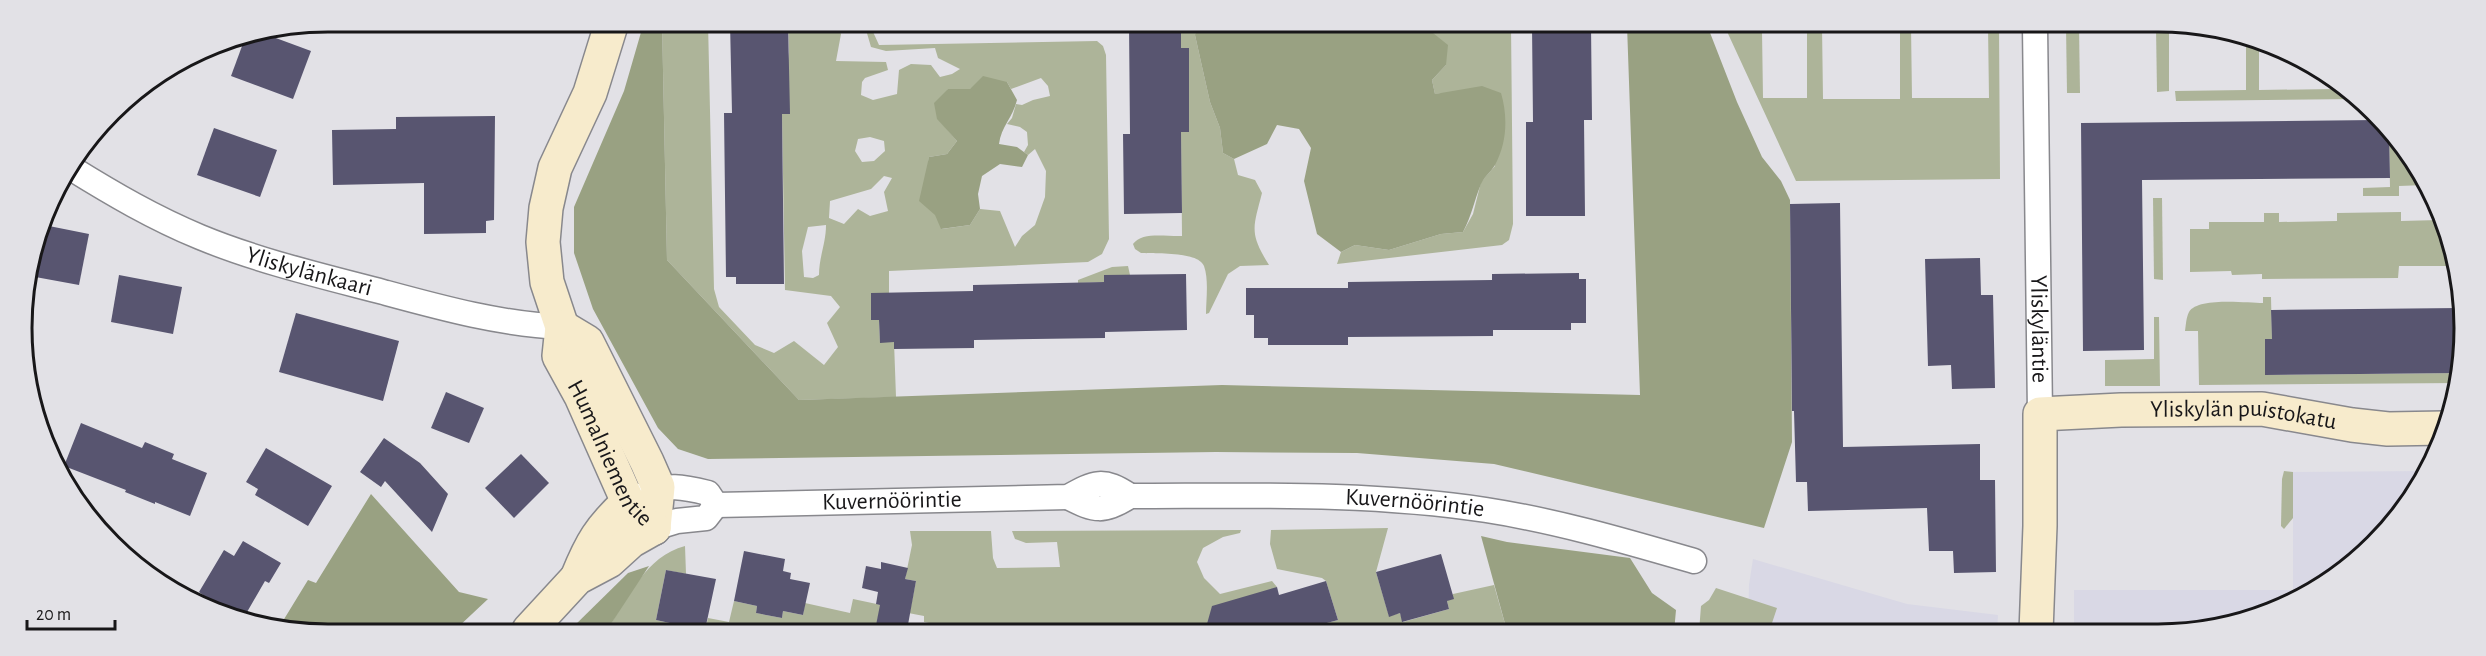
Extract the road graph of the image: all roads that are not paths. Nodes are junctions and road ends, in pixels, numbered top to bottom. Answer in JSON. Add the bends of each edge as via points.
{"nodes":[{"id":1,"x":609,"y":32,"type":"edge"},
{"id":2,"x":2035,"y":32,"type":"edge"},
{"id":3,"x":76,"y":171,"type":"edge"},
{"id":4,"x":562,"y":327,"type":"junction"},
{"id":5,"x":2040,"y":414,"type":"junction"},
{"id":6,"x":2437,"y":428,"type":"edge"},
{"id":7,"x":657,"y":487,"type":"junction"},
{"id":8,"x":628,"y":502,"type":"junction"},
{"id":9,"x":716,"y":505,"type":"junction"},
{"id":10,"x":654,"y":528,"type":"junction"},
{"id":11,"x":1694,"y":561,"type":"dead end"},
{"id":12,"x":577,"y":578,"type":"junction"},
{"id":13,"x":535,"y":624,"type":"edge"},
{"id":14,"x":2036,"y":624,"type":"edge"}],
"edges":[{"from":1,"to":4,"type":"street","name":"Humalniementie","via":[[590,93],[555,168],[546,208],[543,242],[547,282]]},
{"from":2,"to":5,"type":"street","name":"Yliskyläntie"},
{"from":3,"to":4,"type":"street","name":"Yliskylänkaari","via":[[158,218],[251,254],[455,311],[526,325]]},
{"from":4,"to":7,"type":"street","name":"Humalniementie","via":[[587,342]]},
{"from":4,"to":8,"type":"street","name":"Humalniementie","via":[[559,357],[581,396]]},
{"from":5,"to":6,"type":"street","name":"Yliskylän puistokatu","via":[[2262,409],[2388,429]]},
{"from":5,"to":14,"type":"street","name":"Yliskyläntie"},
{"from":7,"to":8,"type":"street"},
{"from":7,"to":9,"type":"street","via":[[708,493]]},
{"from":7,"to":10,"type":"street","name":"Humalniementie"},
{"from":8,"to":10,"type":"street","name":"Humalniementie"},
{"from":8,"to":12,"type":"street","via":[[595,537]]},
{"from":9,"to":10,"type":"street","via":[[706,518]]},
{"from":9,"to":11,"type":"street","name":"Kuvernöörintie","via":[[1068,497],[1091,485],[1112,485],[1130,496],[1341,496],[1486,510],[1597,533]]},
{"from":10,"to":12,"type":"street","via":[[609,561]]},
{"from":12,"to":13,"type":"street"}]}
